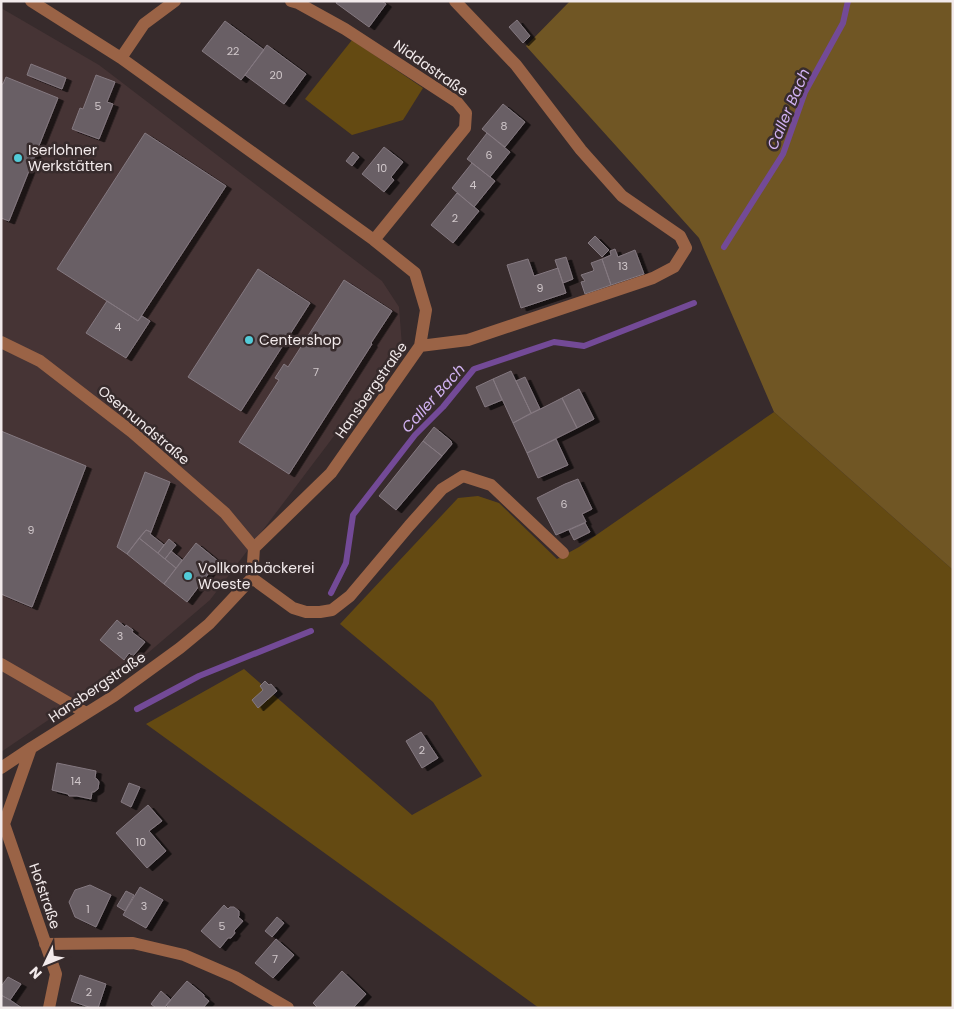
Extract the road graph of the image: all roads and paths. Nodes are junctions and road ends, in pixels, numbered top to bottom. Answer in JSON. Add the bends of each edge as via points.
{"nodes":[{"id":1,"x":30,"y":1,"type":"edge"},
{"id":2,"x":175,"y":1,"type":"edge"},
{"id":3,"x":291,"y":1,"type":"edge"},
{"id":4,"x":455,"y":1,"type":"edge"},
{"id":5,"x":121,"y":58,"type":"junction"},
{"id":6,"x":374,"y":240,"type":"junction"},
{"id":7,"x":1,"y":342,"type":"edge"},
{"id":8,"x":420,"y":346,"type":"junction"},
{"id":9,"x":254,"y":548,"type":"junction"},
{"id":10,"x":563,"y":553,"type":"dead end"},
{"id":11,"x":252,"y":578,"type":"junction"},
{"id":12,"x":1,"y":664,"type":"edge"},
{"id":13,"x":86,"y":714,"type":"junction"},
{"id":14,"x":31,"y":748,"type":"junction"},
{"id":15,"x":1,"y":768,"type":"edge"},
{"id":16,"x":3,"y":824,"type":"edge"},
{"id":17,"x":45,"y":944,"type":"junction"},
{"id":18,"x":49,"y":1008,"type":"edge"},
{"id":19,"x":288,"y":1008,"type":"edge"}],
"edges":[{"from":1,"to":5,"type":"street"},
{"from":2,"to":5,"type":"street","via":[[144,24]]},
{"from":3,"to":6,"type":"street","name":"Niddastraße","via":[[345,29],[457,102],[466,113],[465,128]]},
{"from":4,"to":8,"type":"street","name":"Hansbergstraße","via":[[516,65],[581,150],[622,196],[680,236],[686,248],[674,268],[654,278],[468,340]]},
{"from":5,"to":6,"type":"street"},
{"from":6,"to":8,"type":"street","via":[[415,273],[426,310]]},
{"from":7,"to":9,"type":"street","name":"Osemundstraße","via":[[40,361],[132,432],[225,513]]},
{"from":8,"to":9,"type":"street","name":"Hansbergstraße","via":[[331,473]]},
{"from":9,"to":11,"type":"street"},
{"from":10,"to":11,"type":"street","via":[[491,485],[463,476],[442,489],[350,596],[332,610],[306,612],[293,608]]},
{"from":11,"to":13,"type":"street","name":"Hansbergstraße","via":[[209,624],[180,648]]},
{"from":12,"to":13,"type":"street"},
{"from":13,"to":14,"type":"street","name":"Hansbergstraße"},
{"from":14,"to":15,"type":"street","name":"Hansbergstraße"},
{"from":14,"to":16,"type":"street","name":"Hofstraße"},
{"from":16,"to":17,"type":"street","name":"Hofstraße"},
{"from":17,"to":18,"type":"street","name":"Hofstraße","via":[[56,974]]},
{"from":17,"to":19,"type":"street","via":[[133,943],[184,955],[235,977]]}]}
